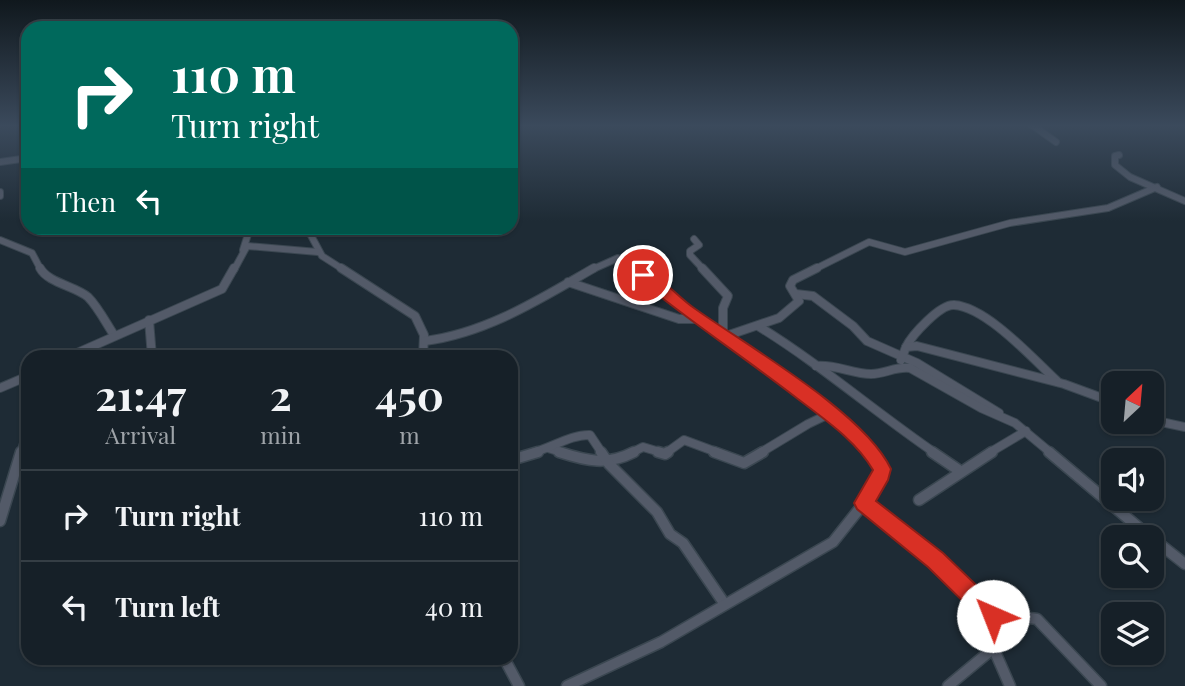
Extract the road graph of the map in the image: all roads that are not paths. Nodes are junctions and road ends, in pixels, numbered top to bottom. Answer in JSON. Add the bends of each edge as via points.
{"nodes":[{"id":1,"x":1116,"y":157,"type":"edge"},
{"id":2,"x":21,"y":159,"type":"edge"},
{"id":3,"x":0,"y":162,"type":"edge"},
{"id":4,"x":1157,"y":187,"type":"junction"},
{"id":5,"x":1185,"y":201,"type":"edge"},
{"id":6,"x":248,"y":235,"type":"edge"},
{"id":7,"x":310,"y":235,"type":"edge"},
{"id":8,"x":694,"y":239,"type":"dead end"},
{"id":9,"x":0,"y":240,"type":"edge"},
{"id":10,"x":243,"y":250,"type":"junction"},
{"id":11,"x":318,"y":252,"type":"junction"},
{"id":12,"x":569,"y":282,"type":"junction"},
{"id":13,"x":796,"y":294,"type":"junction"},
{"id":14,"x":699,"y":319,"type":"junction"},
{"id":15,"x":149,"y":320,"type":"junction"},
{"id":16,"x":758,"y":326,"type":"junction"},
{"id":17,"x":721,"y":331,"type":"junction"},
{"id":18,"x":114,"y":335,"type":"junction"},
{"id":19,"x":425,"y":341,"type":"junction"},
{"id":20,"x":83,"y":350,"type":"edge"},
{"id":21,"x":151,"y":350,"type":"edge"},
{"id":22,"x":424,"y":350,"type":"edge"},
{"id":23,"x":902,"y":357,"type":"junction"},
{"id":24,"x":816,"y":366,"type":"junction"},
{"id":25,"x":21,"y":379,"type":"edge"},
{"id":26,"x":1059,"y":383,"type":"junction"},
{"id":27,"x":0,"y":388,"type":"edge"},
{"id":28,"x":1101,"y":398,"type":"edge"},
{"id":29,"x":831,"y":413,"type":"junction"},
{"id":30,"x":1164,"y":423,"type":"edge"},
{"id":31,"x":1185,"y":427,"type":"edge"},
{"id":32,"x":1026,"y":431,"type":"junction"},
{"id":33,"x":548,"y":448,"type":"junction"},
{"id":34,"x":21,"y":453,"type":"edge"},
{"id":35,"x":518,"y":458,"type":"edge"},
{"id":36,"x":609,"y":464,"type":"junction"},
{"id":37,"x":960,"y":471,"type":"junction"},
{"id":38,"x":919,"y":500,"type":"dead end"},
{"id":39,"x":864,"y":503,"type":"junction"},
{"id":40,"x":0,"y":521,"type":"edge"},
{"id":41,"x":1136,"y":525,"type":"edge"},
{"id":42,"x":1164,"y":548,"type":"edge"},
{"id":43,"x":1185,"y":564,"type":"edge"},
{"id":44,"x":724,"y":603,"type":"junction"},
{"id":45,"x":998,"y":622,"type":"junction"},
{"id":46,"x":995,"y":647,"type":"junction"},
{"id":47,"x":507,"y":665,"type":"edge"},
{"id":48,"x":519,"y":686,"type":"edge"},
{"id":49,"x":567,"y":686,"type":"edge"},
{"id":50,"x":948,"y":686,"type":"edge"},
{"id":51,"x":1010,"y":686,"type":"edge"},
{"id":52,"x":1101,"y":686,"type":"edge"}],
"edges":[{"from":1,"to":4,"type":"street","via":[[1119,171]]},
{"from":2,"to":3,"type":"street"},
{"from":4,"to":5,"type":"street"},
{"from":4,"to":13,"type":"street","via":[[1108,208],[1010,223],[905,252],[869,242],[793,280],[790,286]]},
{"from":6,"to":10,"type":"street"},
{"from":7,"to":11,"type":"street"},
{"from":8,"to":17,"type":"street","via":[[699,245],[690,255],[727,296]]},
{"from":9,"to":18,"type":"street","via":[[32,253],[43,274],[86,295]]},
{"from":10,"to":11,"type":"street","via":[[252,245]]},
{"from":10,"to":15,"type":"street","via":[[222,289]]},
{"from":11,"to":19,"type":"street","via":[[415,316]]},
{"from":12,"to":14,"type":"street","via":[[679,319]]},
{"from":12,"to":14,"type":"street","via":[[618,258]]},
{"from":12,"to":19,"type":"street","via":[[485,326]]},
{"from":13,"to":16,"type":"street","via":[[799,300],[788,312]]},
{"from":13,"to":23,"type":"street","via":[[813,296],[867,341]]},
{"from":14,"to":17,"type":"street"},
{"from":15,"to":18,"type":"street"},
{"from":15,"to":21,"type":"street"},
{"from":16,"to":17,"type":"street"},
{"from":16,"to":24,"type":"street"},
{"from":17,"to":29,"type":"street"},
{"from":18,"to":20,"type":"street"},
{"from":19,"to":22,"type":"street"},
{"from":23,"to":24,"type":"street","via":[[876,374],[837,365]]},
{"from":23,"to":26,"type":"street","via":[[917,346]]},
{"from":23,"to":26,"type":"street","via":[[912,336],[944,307],[954,305],[998,328]]},
{"from":23,"to":32,"type":"street","via":[[910,368]]},
{"from":24,"to":37,"type":"street"},
{"from":25,"to":27,"type":"street"},
{"from":26,"to":28,"type":"street"},
{"from":29,"to":36,"type":"street","via":[[810,421],[744,463],[684,440],[665,454],[643,447]]},
{"from":29,"to":39,"type":"street","via":[[882,469]]},
{"from":30,"to":31,"type":"street"},
{"from":32,"to":37,"type":"street"},
{"from":32,"to":41,"type":"street"},
{"from":33,"to":35,"type":"street"},
{"from":33,"to":36,"type":"street","via":[[590,463]]},
{"from":33,"to":36,"type":"street","via":[[587,433]]},
{"from":34,"to":40,"type":"street"},
{"from":36,"to":44,"type":"street","via":[[657,512]]},
{"from":37,"to":38,"type":"street"},
{"from":39,"to":44,"type":"street","via":[[833,542]]},
{"from":39,"to":45,"type":"street","via":[[936,560]]},
{"from":42,"to":43,"type":"street"},
{"from":44,"to":49,"type":"street","via":[[661,642]]},
{"from":45,"to":46,"type":"street"},
{"from":45,"to":52,"type":"street","via":[[1024,615],[1037,619]]},
{"from":46,"to":50,"type":"street"},
{"from":46,"to":51,"type":"street"},
{"from":47,"to":48,"type":"street"}]}
